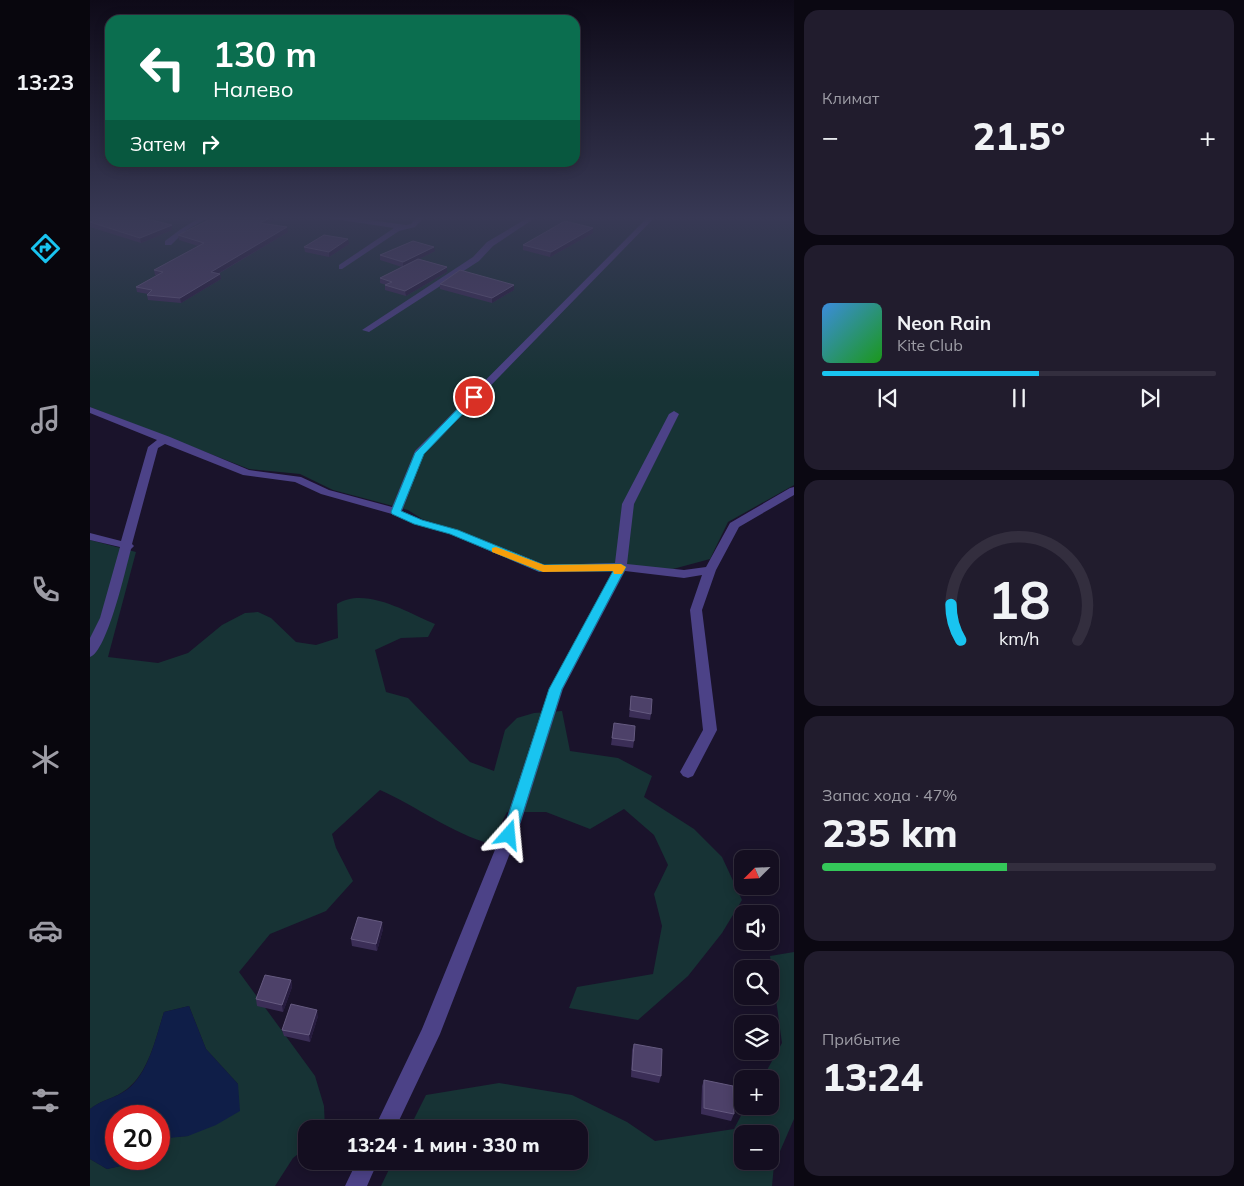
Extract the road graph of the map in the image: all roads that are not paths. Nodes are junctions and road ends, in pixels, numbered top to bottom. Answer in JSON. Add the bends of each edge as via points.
{"nodes":[{"id":1,"x":457,"y":271,"type":"edge"},
{"id":2,"x":598,"y":271,"type":"edge"},
{"id":3,"x":366,"y":330,"type":"dead end"},
{"id":4,"x":90,"y":410,"type":"edge"},
{"id":5,"x":674,"y":414,"type":"dead end"},
{"id":6,"x":166,"y":439,"type":"junction"},
{"id":7,"x":794,"y":490,"type":"edge"},
{"id":8,"x":396,"y":512,"type":"junction"},
{"id":9,"x":90,"y":536,"type":"edge"},
{"id":10,"x":128,"y":546,"type":"junction"},
{"id":11,"x":621,"y":567,"type":"junction"},
{"id":12,"x":710,"y":570,"type":"junction"},
{"id":13,"x":90,"y":652,"type":"edge"},
{"id":14,"x":688,"y":772,"type":"dead end"},
{"id":15,"x":388,"y":1120,"type":"edge"},
{"id":16,"x":364,"y":1170,"type":"edge"},
{"id":17,"x":356,"y":1186,"type":"edge"}],
"edges":[{"from":1,"to":3,"type":"lane"},
{"from":2,"to":8,"type":"lane","via":[[419,453]]},
{"from":4,"to":6,"type":"lane"},
{"from":5,"to":11,"type":"lane","via":[[628,504]]},
{"from":6,"to":8,"type":"lane","via":[[247,473],[297,479],[325,492]]},
{"from":6,"to":10,"type":"lane","via":[[153,448]]},
{"from":7,"to":12,"type":"lane","via":[[734,525]]},
{"from":8,"to":11,"type":"lane","via":[[543,569]]},
{"from":9,"to":10,"type":"lane"},
{"from":10,"to":13,"type":"lane","via":[[106,618]]},
{"from":11,"to":12,"type":"lane","via":[[684,574]]},
{"from":11,"to":15,"type":"lane","via":[[556,689],[509,835],[430,1034]]},
{"from":12,"to":14,"type":"lane","via":[[696,610],[710,730]]},
{"from":16,"to":17,"type":"lane"}]}
